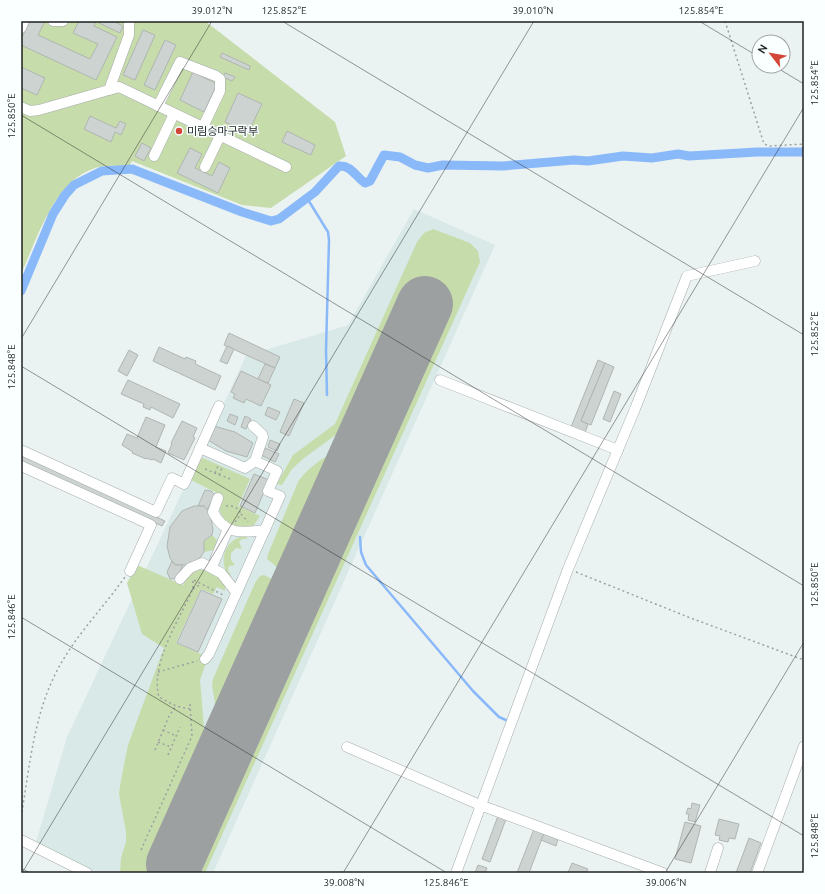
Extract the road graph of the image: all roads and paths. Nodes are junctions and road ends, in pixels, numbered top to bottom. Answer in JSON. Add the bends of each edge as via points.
{"nodes":[{"id":1,"x":24,"y":21,"type":"edge"},
{"id":2,"x":53,"y":21,"type":"edge"},
{"id":3,"x":62,"y":21,"type":"edge"},
{"id":4,"x":129,"y":21,"type":"edge"},
{"id":5,"x":725,"y":21,"type":"edge"},
{"id":6,"x":21,"y":28,"type":"edge"},
{"id":7,"x":109,"y":90,"type":"junction"},
{"id":8,"x":158,"y":106,"type":"junction"},
{"id":9,"x":21,"y":107,"type":"edge"},
{"id":10,"x":174,"y":114,"type":"junction"},
{"id":11,"x":203,"y":127,"type":"junction"},
{"id":12,"x":220,"y":136,"type":"junction"},
{"id":13,"x":804,"y":144,"type":"edge"},
{"id":14,"x":154,"y":156,"type":"dead end"},
{"id":15,"x":205,"y":167,"type":"dead end"},
{"id":16,"x":286,"y":167,"type":"dead end"},
{"id":17,"x":755,"y":261,"type":"dead end"},
{"id":18,"x":440,"y":380,"type":"dead end"},
{"id":19,"x":219,"y":406,"type":"dead end"},
{"id":20,"x":253,"y":426,"type":"dead end"},
{"id":21,"x":200,"y":448,"type":"junction"},
{"id":22,"x":21,"y":450,"type":"edge"},
{"id":23,"x":618,"y":450,"type":"junction"},
{"id":24,"x":255,"y":462,"type":"junction"},
{"id":25,"x":21,"y":466,"type":"edge"},
{"id":26,"x":205,"y":469,"type":"dead end"},
{"id":27,"x":230,"y":479,"type":"dead end"},
{"id":28,"x":218,"y":498,"type":"dead end"},
{"id":29,"x":213,"y":512,"type":"junction"},
{"id":30,"x":241,"y":514,"type":"dead end"},
{"id":31,"x":228,"y":529,"type":"junction"},
{"id":32,"x":265,"y":530,"type":"junction"},
{"id":33,"x":212,"y":566,"type":"junction"},
{"id":34,"x":568,"y":569,"type":"junction"},
{"id":35,"x":130,"y":571,"type":"joint"},
{"id":36,"x":188,"y":571,"type":"junction"},
{"id":37,"x":180,"y":579,"type":"dead end"},
{"id":38,"x":194,"y":580,"type":"junction"},
{"id":39,"x":202,"y":584,"type":"junction"},
{"id":40,"x":193,"y":589,"type":"junction"},
{"id":41,"x":235,"y":596,"type":"junction"},
{"id":42,"x":205,"y":659,"type":"joint"},
{"id":43,"x":804,"y":660,"type":"edge"},
{"id":44,"x":158,"y":672,"type":"junction"},
{"id":45,"x":190,"y":704,"type":"dead end"},
{"id":46,"x":176,"y":706,"type":"junction"},
{"id":47,"x":190,"y":709,"type":"junction"},
{"id":48,"x":180,"y":727,"type":"dead end"},
{"id":49,"x":163,"y":730,"type":"junction"},
{"id":50,"x":176,"y":736,"type":"junction"},
{"id":51,"x":158,"y":742,"type":"junction"},
{"id":52,"x":804,"y":746,"type":"edge"},
{"id":53,"x":171,"y":747,"type":"junction"},
{"id":54,"x":347,"y":747,"type":"dead end"},
{"id":55,"x":155,"y":750,"type":"dead end"},
{"id":56,"x":168,"y":755,"type":"dead end"},
{"id":57,"x":480,"y":805,"type":"junction"},
{"id":58,"x":21,"y":818,"type":"edge"},
{"id":59,"x":21,"y":840,"type":"edge"},
{"id":60,"x":718,"y":848,"type":"dead end"},
{"id":61,"x":141,"y":850,"type":"dead end"},
{"id":62,"x":88,"y":873,"type":"edge"},
{"id":63,"x":456,"y":873,"type":"edge"},
{"id":64,"x":663,"y":873,"type":"edge"},
{"id":65,"x":710,"y":873,"type":"edge"},
{"id":66,"x":757,"y":873,"type":"edge"}],
"edges":[{"from":1,"to":6,"type":"street"},
{"from":2,"to":3,"type":"street"},
{"from":4,"to":7,"type":"street","via":[[129,35]]},
{"from":5,"to":13,"type":"path","via":[[764,144]]},
{"from":7,"to":8,"type":"street","via":[[119,87]]},
{"from":7,"to":9,"type":"street","via":[[39,110],[30,111]]},
{"from":8,"to":10,"type":"street"},
{"from":8,"to":11,"type":"street","via":[[180,62],[216,76],[220,79],[220,91]]},
{"from":10,"to":11,"type":"street"},
{"from":10,"to":14,"type":"street"},
{"from":11,"to":12,"type":"street"},
{"from":12,"to":15,"type":"street"},
{"from":12,"to":16,"type":"street"},
{"from":17,"to":23,"type":"street","via":[[687,276]]},
{"from":18,"to":23,"type":"street"},
{"from":19,"to":21,"type":"street"},
{"from":20,"to":24,"type":"street","via":[[263,437]]},
{"from":21,"to":22,"type":"street","via":[[184,484],[172,478],[156,512]]},
{"from":21,"to":24,"type":"street","via":[[245,468]]},
{"from":23,"to":34,"type":"street"},
{"from":24,"to":32,"type":"street","via":[[277,471],[268,491],[280,496]]},
{"from":25,"to":35,"type":"street","via":[[151,525]]},
{"from":26,"to":27,"type":"path"},
{"from":28,"to":29,"type":"street"},
{"from":29,"to":30,"type":"path","via":[[227,505],[238,509]]},
{"from":29,"to":31,"type":"street","via":[[218,521]]},
{"from":31,"to":32,"type":"street","via":[[247,532]]},
{"from":31,"to":33,"type":"street"},
{"from":32,"to":41,"type":"street"},
{"from":33,"to":36,"type":"street","via":[[202,563]]},
{"from":33,"to":41,"type":"street","via":[[221,573]]},
{"from":34,"to":43,"type":"path"},
{"from":34,"to":57,"type":"street"},
{"from":35,"to":58,"type":"path","via":[[69,651],[53,678],[42,707]]},
{"from":36,"to":37,"type":"street"},
{"from":36,"to":38,"type":"path"},
{"from":38,"to":39,"type":"path"},
{"from":38,"to":40,"type":"path"},
{"from":39,"to":40,"type":"path"},
{"from":39,"to":41,"type":"path"},
{"from":40,"to":44,"type":"path","via":[[167,644]]},
{"from":41,"to":42,"type":"street"},
{"from":42,"to":44,"type":"path"},
{"from":44,"to":46,"type":"path","via":[[159,697]]},
{"from":45,"to":47,"type":"path"},
{"from":46,"to":47,"type":"path"},
{"from":46,"to":49,"type":"path"},
{"from":47,"to":61,"type":"path","via":[[192,736]]},
{"from":48,"to":50,"type":"path"},
{"from":49,"to":50,"type":"path"},
{"from":49,"to":51,"type":"path"},
{"from":50,"to":53,"type":"path"},
{"from":51,"to":53,"type":"path"},
{"from":51,"to":55,"type":"path"},
{"from":52,"to":66,"type":"street"},
{"from":53,"to":56,"type":"path"},
{"from":54,"to":57,"type":"street"},
{"from":57,"to":63,"type":"street"},
{"from":57,"to":64,"type":"street"},
{"from":59,"to":62,"type":"street"},
{"from":60,"to":65,"type":"street"}]}
